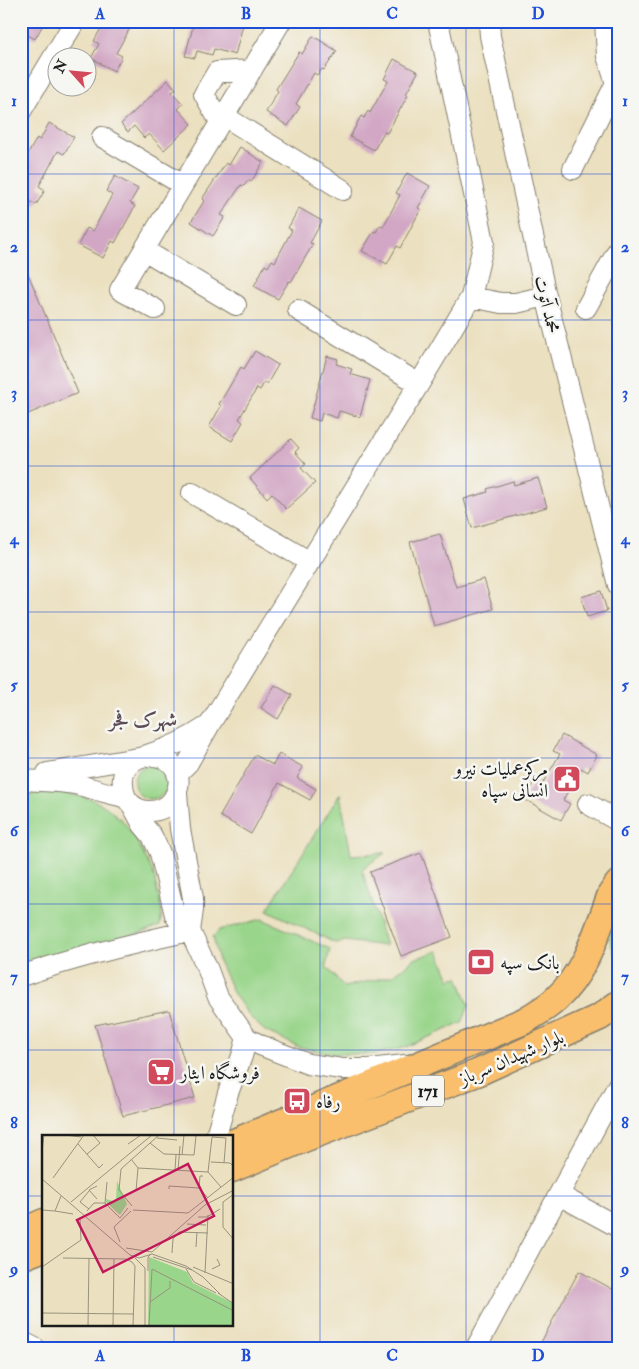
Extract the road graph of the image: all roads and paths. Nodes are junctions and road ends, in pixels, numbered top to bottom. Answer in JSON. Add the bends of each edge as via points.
{"nodes":[{"id":1,"x":75,"y":21,"type":"edge"},
{"id":2,"x":281,"y":21,"type":"edge"},
{"id":3,"x":438,"y":21,"type":"edge"},
{"id":4,"x":489,"y":21,"type":"edge"},
{"id":5,"x":605,"y":21,"type":"edge"},
{"id":6,"x":612,"y":59,"type":"edge"},
{"id":7,"x":252,"y":70,"type":"junction"},
{"id":8,"x":617,"y":84,"type":"edge"},
{"id":9,"x":27,"y":88,"type":"edge"},
{"id":10,"x":21,"y":111,"type":"edge"},
{"id":11,"x":222,"y":119,"type":"junction"},
{"id":12,"x":102,"y":137,"type":"dead end"},
{"id":13,"x":573,"y":169,"type":"dead end"},
{"id":14,"x":183,"y":185,"type":"junction"},
{"id":15,"x":343,"y":190,"type":"dead end"},
{"id":16,"x":144,"y":250,"type":"junction"},
{"id":17,"x":618,"y":250,"type":"edge"},
{"id":18,"x":546,"y":296,"type":"junction"},
{"id":19,"x":471,"y":297,"type":"junction"},
{"id":20,"x":236,"y":305,"type":"dead end"},
{"id":21,"x":586,"y":308,"type":"dead end"},
{"id":22,"x":155,"y":309,"type":"dead end"},
{"id":23,"x":298,"y":310,"type":"dead end"},
{"id":24,"x":419,"y":384,"type":"junction"},
{"id":25,"x":192,"y":493,"type":"dead end"},
{"id":26,"x":310,"y":562,"type":"junction"},
{"id":27,"x":618,"y":585,"type":"edge"},
{"id":28,"x":210,"y":724,"type":"junction"},
{"id":29,"x":143,"y":756,"type":"junction"},
{"id":30,"x":21,"y":779,"type":"edge"},
{"id":31,"x":177,"y":784,"type":"junction"},
{"id":32,"x":129,"y":801,"type":"junction"},
{"id":33,"x":588,"y":804,"type":"dead end"},
{"id":34,"x":618,"y":821,"type":"edge"},
{"id":35,"x":618,"y":884,"type":"edge"},
{"id":36,"x":190,"y":931,"type":"junction"},
{"id":37,"x":21,"y":976,"type":"edge"},
{"id":38,"x":612,"y":1010,"type":"edge"},
{"id":39,"x":247,"y":1038,"type":"junction"},
{"id":40,"x":426,"y":1062,"type":"junction"},
{"id":41,"x":618,"y":1085,"type":"edge"},
{"id":42,"x":216,"y":1135,"type":"edge"},
{"id":43,"x":234,"y":1142,"type":"edge"},
{"id":44,"x":234,"y":1168,"type":"edge"},
{"id":45,"x":559,"y":1195,"type":"junction"},
{"id":46,"x":42,"y":1223,"type":"edge"},
{"id":47,"x":618,"y":1226,"type":"edge"},
{"id":48,"x":21,"y":1232,"type":"edge"},
{"id":49,"x":42,"y":1249,"type":"edge"},
{"id":50,"x":21,"y":1257,"type":"edge"},
{"id":51,"x":21,"y":1341,"type":"edge"},
{"id":52,"x":35,"y":1348,"type":"edge"},
{"id":53,"x":476,"y":1348,"type":"edge"}],
"edges":[{"from":1,"to":9,"type":"street"},
{"from":2,"to":7,"type":"street"},
{"from":3,"to":19,"type":"street","via":[[484,242]]},
{"from":4,"to":18,"type":"street","name":"محمد آتوت"},
{"from":5,"to":6,"type":"street"},
{"from":6,"to":8,"type":"street"},
{"from":7,"to":11,"type":"street"},
{"from":7,"to":11,"type":"street","via":[[217,72],[204,94]]},
{"from":8,"to":13,"type":"street"},
{"from":9,"to":10,"type":"street"},
{"from":11,"to":14,"type":"street"},
{"from":11,"to":15,"type":"street"},
{"from":12,"to":14,"type":"street"},
{"from":14,"to":16,"type":"street"},
{"from":16,"to":20,"type":"street"},
{"from":16,"to":22,"type":"street","via":[[120,290]]},
{"from":17,"to":21,"type":"street"},
{"from":18,"to":19,"type":"street","via":[[516,303]]},
{"from":18,"to":27,"type":"street","name":"محمد آتوت"},
{"from":19,"to":24,"type":"street"},
{"from":23,"to":24,"type":"street"},
{"from":24,"to":26,"type":"street"},
{"from":25,"to":26,"type":"street"},
{"from":26,"to":28,"type":"street"},
{"from":28,"to":29,"type":"street","via":[[170,748]]},
{"from":28,"to":31,"type":"street"},
{"from":29,"to":30,"type":"street"},
{"from":29,"to":31,"type":"street","via":[[166,760],[173,766]]},
{"from":29,"to":32,"type":"street","via":[[130,763],[122,780],[122,789]]},
{"from":30,"to":32,"type":"street","via":[[89,787]]},
{"from":31,"to":32,"type":"street","via":[[172,801],[157,811],[139,810]]},
{"from":31,"to":36,"type":"street","via":[[180,829],[193,898]]},
{"from":32,"to":36,"type":"street","via":[[160,853],[175,915],[183,928]]},
{"from":33,"to":34,"type":"street"},
{"from":35,"to":40,"type":"main road","name":"بلوار شهیدان سرباز","number":"171","via":[[583,965],[556,1000],[524,1021]]},
{"from":36,"to":37,"type":"street"},
{"from":36,"to":39,"type":"street","via":[[218,997]]},
{"from":38,"to":44,"type":"main road","name":"بلوار شهیدان سرباز","number":"171","via":[[477,1072]]},
{"from":39,"to":40,"type":"street","via":[[308,1064],[342,1069]]},
{"from":39,"to":42,"type":"street"},
{"from":40,"to":43,"type":"main road","name":"بلوار شهیدان سرباز","number":"171"},
{"from":41,"to":45,"type":"street"},
{"from":45,"to":47,"type":"street"},
{"from":45,"to":53,"type":"street"},
{"from":46,"to":48,"type":"main road"},
{"from":49,"to":50,"type":"main road"},
{"from":51,"to":52,"type":"street"}]}
